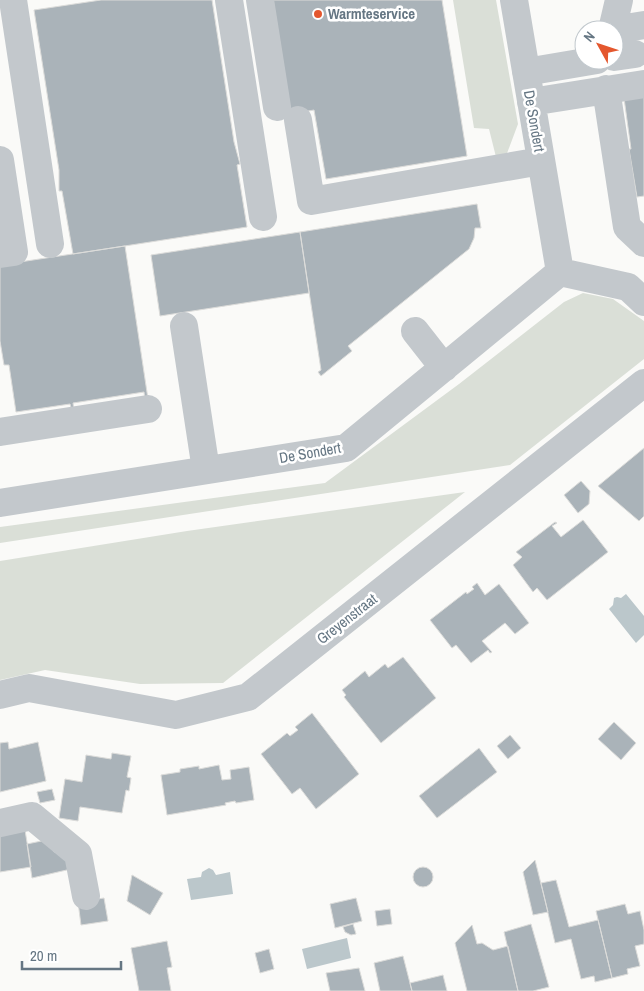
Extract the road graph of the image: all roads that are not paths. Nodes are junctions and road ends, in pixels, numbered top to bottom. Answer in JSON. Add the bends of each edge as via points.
{"nodes":[{"id":1,"x":12,"y":0,"type":"edge"},
{"id":2,"x":229,"y":0,"type":"edge"},
{"id":3,"x":260,"y":0,"type":"edge"},
{"id":4,"x":514,"y":0,"type":"edge"},
{"id":5,"x":619,"y":0,"type":"edge"},
{"id":6,"x":615,"y":20,"type":"edge"},
{"id":7,"x":644,"y":26,"type":"edge"},
{"id":8,"x":624,"y":29,"type":"edge"},
{"id":9,"x":574,"y":64,"type":"edge"},
{"id":10,"x":526,"y":72,"type":"junction"},
{"id":11,"x":644,"y":84,"type":"edge"},
{"id":12,"x":606,"y":89,"type":"junction"},
{"id":13,"x":531,"y":102,"type":"junction"},
{"id":14,"x":0,"y":160,"type":"edge"},
{"id":15,"x":541,"y":161,"type":"junction"},
{"id":16,"x":262,"y":217,"type":"dead end"},
{"id":17,"x":644,"y":243,"type":"edge"},
{"id":18,"x":50,"y":244,"type":"dead end"},
{"id":19,"x":0,"y":254,"type":"edge"},
{"id":20,"x":560,"y":272,"type":"junction"},
{"id":21,"x":639,"y":288,"type":"edge"},
{"id":22,"x":184,"y":326,"type":"dead end"},
{"id":23,"x":415,"y":331,"type":"dead end"},
{"id":24,"x":444,"y":368,"type":"junction"},
{"id":25,"x":644,"y":383,"type":"edge"},
{"id":26,"x":148,"y":409,"type":"dead end"},
{"id":27,"x":0,"y":432,"type":"edge"},
{"id":28,"x":206,"y":470,"type":"junction"},
{"id":29,"x":1,"y":498,"type":"edge"},
{"id":30,"x":0,"y":695,"type":"edge"},
{"id":31,"x":0,"y":823,"type":"edge"},
{"id":32,"x":86,"y":896,"type":"dead end"}],
"edges":[{"from":1,"to":18,"type":"street"},
{"from":2,"to":16,"type":"street"},
{"from":3,"to":15,"type":"street","via":[[311,200]]},
{"from":4,"to":10,"type":"street","name":"De Sondert"},
{"from":5,"to":6,"type":"street"},
{"from":7,"to":8,"type":"street"},
{"from":9,"to":10,"type":"street"},
{"from":10,"to":13,"type":"street","name":"De Sondert"},
{"from":11,"to":12,"type":"street"},
{"from":12,"to":13,"type":"street"},
{"from":12,"to":17,"type":"street","via":[[627,227]]},
{"from":13,"to":15,"type":"street","name":"De Sondert"},
{"from":14,"to":19,"type":"street","via":[[14,252]]},
{"from":15,"to":20,"type":"street","name":"De Sondert"},
{"from":20,"to":21,"type":"street"},
{"from":20,"to":24,"type":"street","name":"De Sondert"},
{"from":22,"to":28,"type":"street"},
{"from":23,"to":24,"type":"street"},
{"from":24,"to":28,"type":"street","name":"De Sondert","via":[[346,448]]},
{"from":25,"to":30,"type":"street","name":"Greyenstraat","via":[[248,697],[176,714],[30,688]]},
{"from":26,"to":27,"type":"street"},
{"from":28,"to":29,"type":"street","name":"De Sondert"},
{"from":31,"to":32,"type":"street","via":[[32,816],[78,854]]}]}
